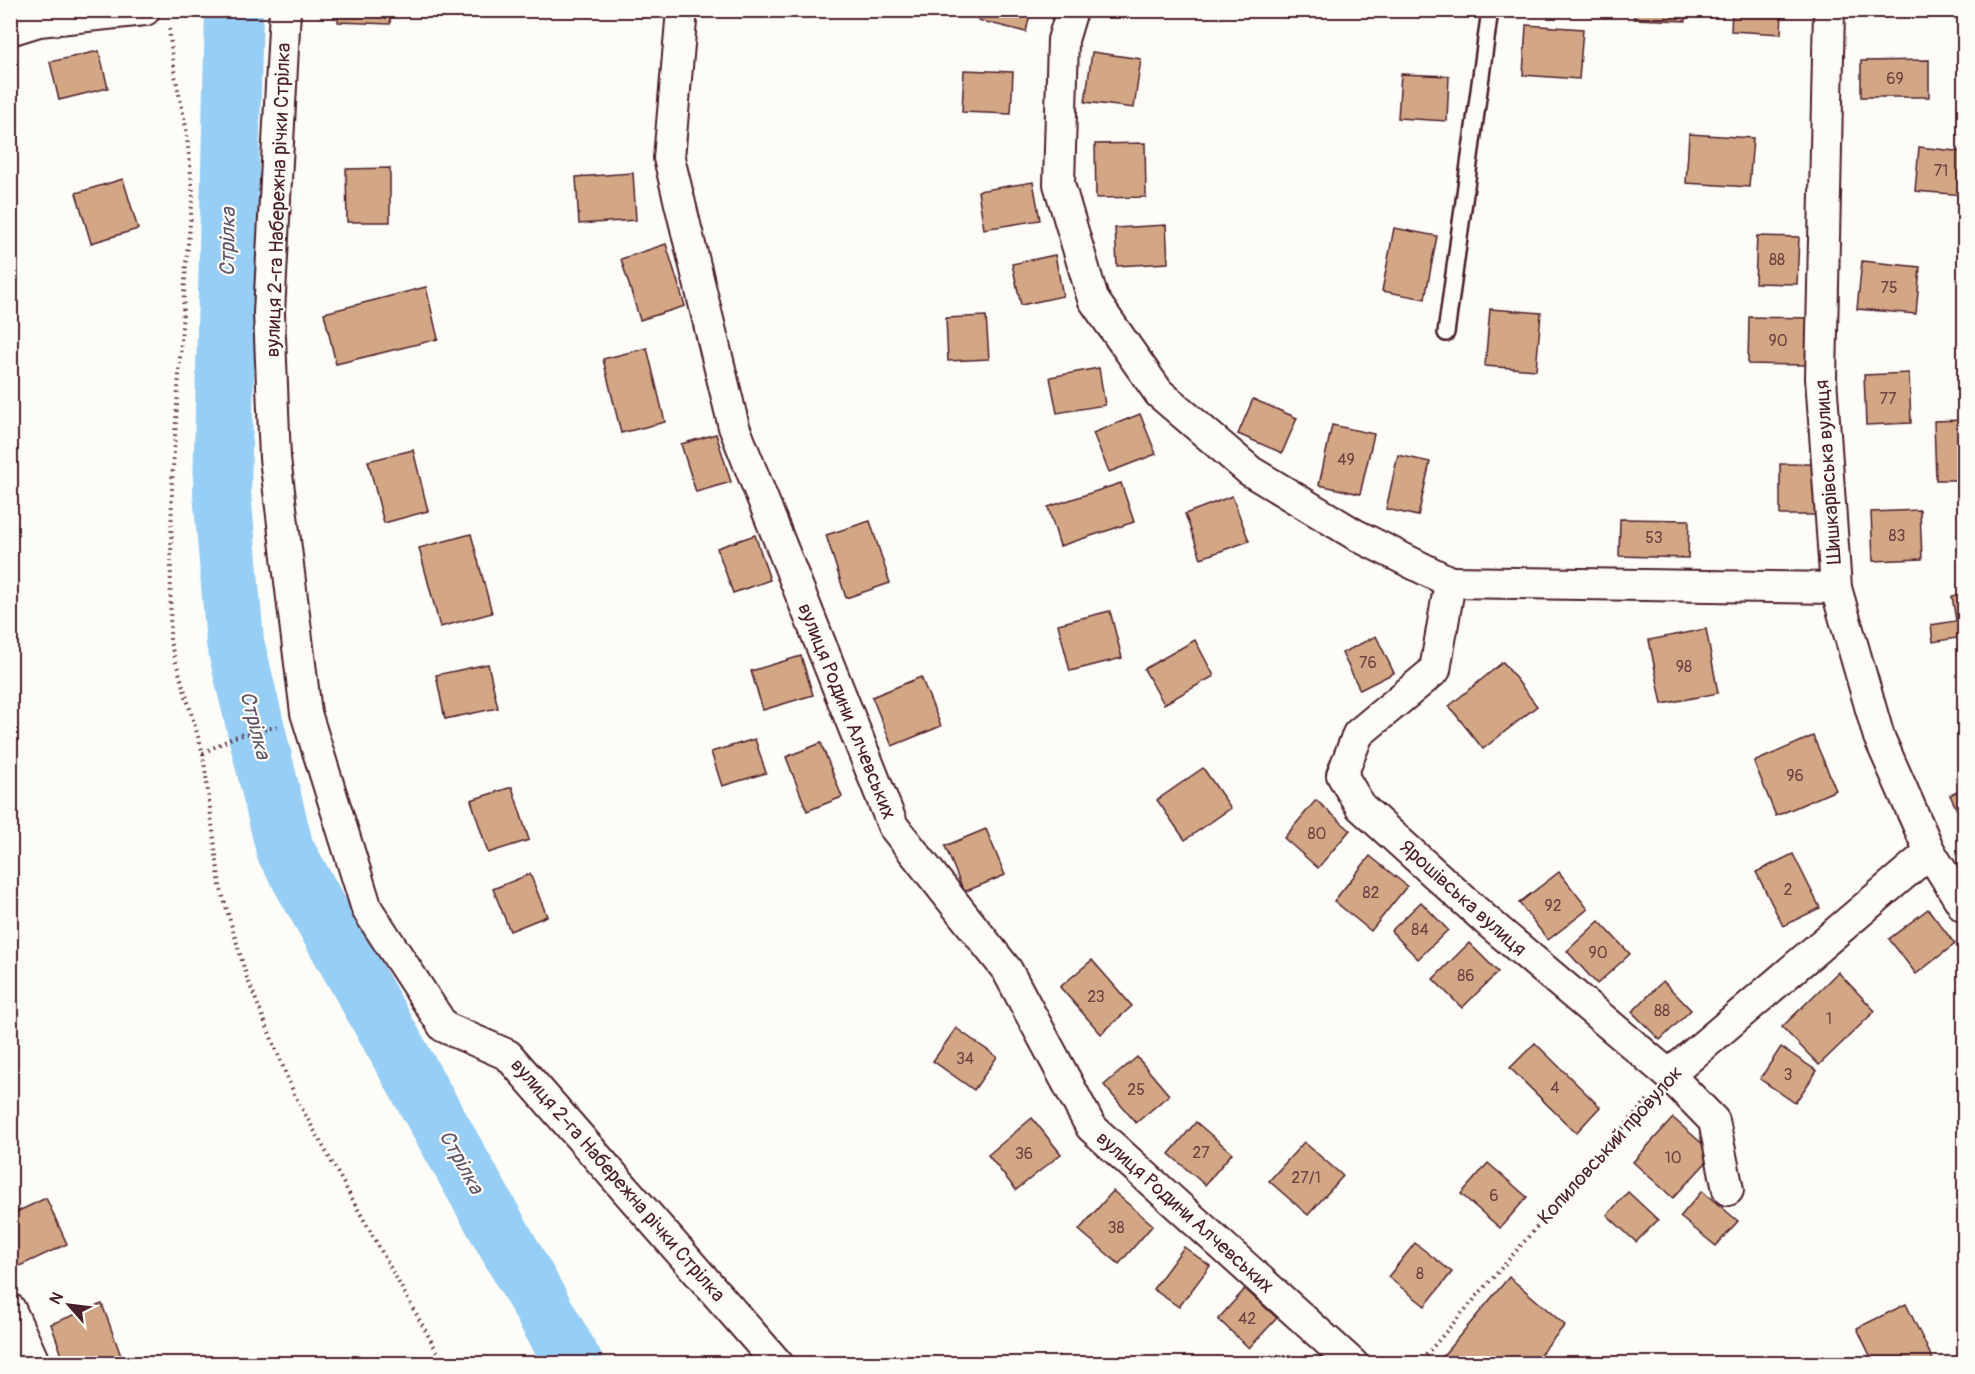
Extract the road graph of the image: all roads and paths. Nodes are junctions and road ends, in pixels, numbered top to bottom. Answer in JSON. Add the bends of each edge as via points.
{"nodes":[{"id":1,"x":285,"y":10,"type":"edge"},
{"id":2,"x":682,"y":10,"type":"edge"},
{"id":3,"x":1072,"y":10,"type":"edge"},
{"id":4,"x":1490,"y":10,"type":"edge"},
{"id":5,"x":1829,"y":10,"type":"edge"},
{"id":6,"x":157,"y":15,"type":"edge"},
{"id":7,"x":37,"y":16,"type":"edge"},
{"id":8,"x":10,"y":30,"type":"edge"},
{"id":9,"x":1446,"y":333,"type":"dead end"},
{"id":10,"x":1450,"y":582,"type":"junction"},
{"id":11,"x":1836,"y":588,"type":"junction"},
{"id":12,"x":286,"y":724,"type":"dead end"},
{"id":13,"x":203,"y":753,"type":"junction"},
{"id":14,"x":1930,"y":852,"type":"junction"},
{"id":15,"x":1965,"y":907,"type":"edge"},
{"id":16,"x":1669,"y":1075,"type":"junction"},
{"id":17,"x":1728,"y":1190,"type":"dead end"},
{"id":18,"x":10,"y":1310,"type":"edge"},
{"id":19,"x":35,"y":1364,"type":"edge"},
{"id":20,"x":444,"y":1364,"type":"edge"},
{"id":21,"x":778,"y":1364,"type":"edge"},
{"id":22,"x":1353,"y":1364,"type":"edge"},
{"id":23,"x":1418,"y":1364,"type":"edge"}],
"edges":[{"from":1,"to":21,"type":"street","name":"вулиця 2-га Набережна річки Стрілка","via":[[269,313],[275,458],[306,713],[367,909],[444,1027],[508,1055]]},
{"from":2,"to":22,"type":"street","name":"вулиця Родини Алчевських","via":[[669,158],[734,427],[893,826],[1007,970],[1092,1127]]},
{"from":3,"to":10,"type":"street","via":[[1063,40],[1059,184],[1093,298],[1159,393],[1250,471],[1356,535]]},
{"from":4,"to":9,"type":"lane"},
{"from":5,"to":11,"type":"street","name":"Шишкарівська вулиця","via":[[1821,378]]},
{"from":6,"to":7,"type":"street"},
{"from":6,"to":13,"type":"path","via":[[186,127],[193,195],[172,483],[170,642]]},
{"from":7,"to":8,"type":"street"},
{"from":10,"to":11,"type":"street"},
{"from":10,"to":16,"type":"street","name":"Ярошівська вулиця","via":[[1435,670],[1358,734],[1342,775],[1361,807],[1486,921]]},
{"from":11,"to":14,"type":"street","name":"Шишкарівська вулиця","via":[[1879,737]]},
{"from":12,"to":13,"type":"path","via":[[234,737]]},
{"from":13,"to":20,"type":"path","via":[[219,886],[247,978],[295,1096]]},
{"from":14,"to":15,"type":"street","name":"Шишкарівська вулиця"},
{"from":14,"to":16,"type":"street","name":"Копиловський провулок"},
{"from":16,"to":17,"type":"street","name":"Ярошівська вулиця","via":[[1714,1121]]},
{"from":16,"to":23,"type":"path","name":"Копиловський провулок"},
{"from":18,"to":19,"type":"street"}]}
